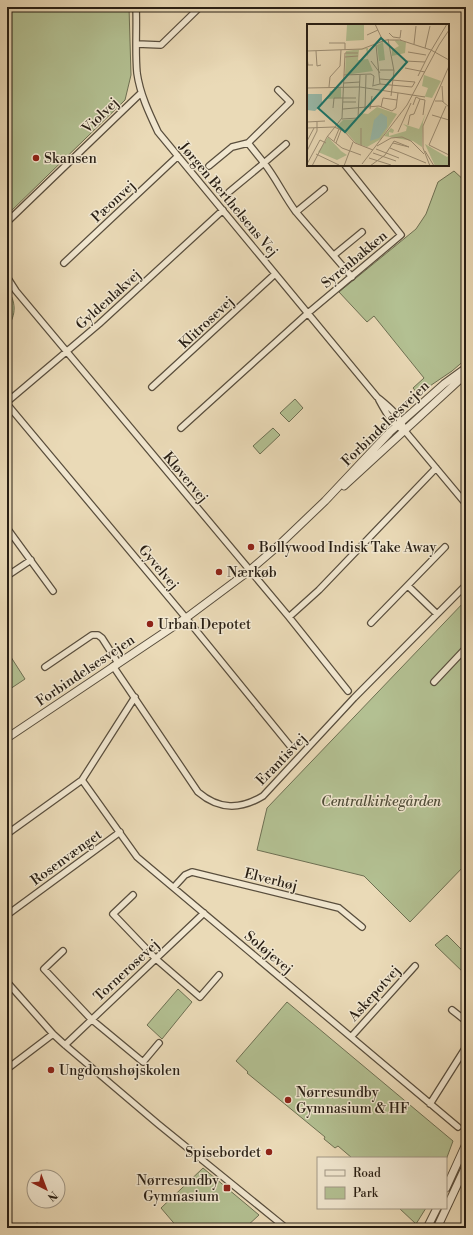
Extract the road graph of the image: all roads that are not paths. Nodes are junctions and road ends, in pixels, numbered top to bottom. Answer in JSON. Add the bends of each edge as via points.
{"nodes":[{"id":1,"x":136,"y":7,"type":"edge"},
{"id":2,"x":200,"y":7,"type":"edge"},
{"id":3,"x":137,"y":44,"type":"junction"},
{"id":4,"x":278,"y":90,"type":"dead end"},
{"id":5,"x":141,"y":93,"type":"junction"},
{"id":6,"x":248,"y":143,"type":"junction"},
{"id":7,"x":286,"y":144,"type":"dead end"},
{"id":8,"x":178,"y":156,"type":"junction"},
{"id":9,"x":264,"y":162,"type":"junction"},
{"id":10,"x":209,"y":166,"type":"dead end"},
{"id":11,"x":346,"y":166,"type":"edge"},
{"id":12,"x":324,"y":189,"type":"dead end"},
{"id":13,"x":229,"y":192,"type":"dead end"},
{"id":14,"x":222,"y":210,"type":"junction"},
{"id":15,"x":296,"y":212,"type":"junction"},
{"id":16,"x":7,"y":222,"type":"edge"},
{"id":17,"x":362,"y":232,"type":"dead end"},
{"id":18,"x":334,"y":255,"type":"junction"},
{"id":19,"x":64,"y":263,"type":"dead end"},
{"id":20,"x":275,"y":274,"type":"junction"},
{"id":21,"x":7,"y":277,"type":"edge"},
{"id":22,"x":352,"y":277,"type":"junction"},
{"id":23,"x":308,"y":313,"type":"junction"},
{"id":24,"x":67,"y":352,"type":"junction"},
{"id":25,"x":466,"y":368,"type":"edge"},
{"id":26,"x":466,"y":374,"type":"edge"},
{"id":27,"x":152,"y":387,"type":"dead end"},
{"id":28,"x":7,"y":403,"type":"edge"},
{"id":29,"x":399,"y":424,"type":"junction"},
{"id":30,"x":181,"y":428,"type":"dead end"},
{"id":31,"x":405,"y":430,"type":"junction"},
{"id":32,"x":436,"y":468,"type":"junction"},
{"id":33,"x":325,"y":501,"type":"junction"},
{"id":34,"x":466,"y":504,"type":"edge"},
{"id":35,"x":7,"y":528,"type":"edge"},
{"id":36,"x":445,"y":547,"type":"dead end"},
{"id":37,"x":31,"y":560,"type":"junction"},
{"id":38,"x":249,"y":571,"type":"junction"},
{"id":39,"x":7,"y":576,"type":"edge"},
{"id":40,"x":466,"y":585,"type":"edge"},
{"id":41,"x":408,"y":586,"type":"junction"},
{"id":42,"x":52,"y":591,"type":"dead end"},
{"id":43,"x":438,"y":614,"type":"junction"},
{"id":44,"x":289,"y":617,"type":"junction"},
{"id":45,"x":186,"y":618,"type":"junction"},
{"id":46,"x":371,"y":623,"type":"dead end"},
{"id":47,"x":466,"y":648,"type":"edge"},
{"id":48,"x":116,"y":664,"type":"junction"},
{"id":49,"x":45,"y":668,"type":"dead end"},
{"id":50,"x":434,"y":682,"type":"dead end"},
{"id":51,"x":348,"y":691,"type":"dead end"},
{"id":52,"x":135,"y":697,"type":"junction"},
{"id":53,"x":7,"y":738,"type":"edge"},
{"id":54,"x":291,"y":747,"type":"dead end"},
{"id":55,"x":82,"y":780,"type":"junction"},
{"id":56,"x":120,"y":832,"type":"junction"},
{"id":57,"x":7,"y":834,"type":"edge"},
{"id":58,"x":174,"y":887,"type":"junction"},
{"id":59,"x":133,"y":895,"type":"dead end"},
{"id":60,"x":204,"y":913,"type":"junction"},
{"id":61,"x":7,"y":914,"type":"edge"},
{"id":62,"x":362,"y":927,"type":"dead end"},
{"id":63,"x":63,"y":951,"type":"dead end"},
{"id":64,"x":156,"y":959,"type":"junction"},
{"id":65,"x":415,"y":966,"type":"dead end"},
{"id":66,"x":219,"y":975,"type":"dead end"},
{"id":67,"x":7,"y":982,"type":"edge"},
{"id":68,"x":452,"y":1010,"type":"dead end"},
{"id":69,"x":91,"y":1019,"type":"junction"},
{"id":70,"x":466,"y":1021,"type":"edge"},
{"id":71,"x":54,"y":1034,"type":"junction"},
{"id":72,"x":351,"y":1037,"type":"junction"},
{"id":73,"x":159,"y":1043,"type":"dead end"},
{"id":74,"x":65,"y":1045,"type":"junction"},
{"id":75,"x":466,"y":1047,"type":"edge"},
{"id":76,"x":7,"y":1069,"type":"edge"},
{"id":77,"x":430,"y":1104,"type":"junction"},
{"id":78,"x":458,"y":1127,"type":"dead end"},
{"id":79,"x":466,"y":1144,"type":"edge"},
{"id":80,"x":466,"y":1166,"type":"edge"},
{"id":81,"x":447,"y":1186,"type":"edge"},
{"id":82,"x":447,"y":1208,"type":"edge"},
{"id":83,"x":436,"y":1209,"type":"edge"},
{"id":84,"x":447,"y":1209,"type":"edge"},
{"id":85,"x":428,"y":1226,"type":"edge"},
{"id":86,"x":286,"y":1228,"type":"edge"},
{"id":87,"x":438,"y":1228,"type":"edge"}],
"edges":[{"from":1,"to":3,"type":"street","name":"Jørgen Berthelsens Vej"},
{"from":2,"to":3,"type":"street","via":[[160,45]]},
{"from":3,"to":5,"type":"street","name":"Jørgen Berthelsens Vej","via":[[137,73]]},
{"from":4,"to":6,"type":"street","via":[[290,102]]},
{"from":5,"to":8,"type":"street","name":"Jørgen Berthelsens Vej","via":[[158,132]]},
{"from":5,"to":16,"type":"street","name":"Violvej"},
{"from":6,"to":9,"type":"street"},
{"from":6,"to":10,"type":"street","via":[[232,147]]},
{"from":7,"to":9,"type":"street"},
{"from":8,"to":14,"type":"street","name":"Jørgen Berthelsens Vej"},
{"from":8,"to":19,"type":"street","name":"Pæonvej"},
{"from":9,"to":13,"type":"street"},
{"from":9,"to":15,"type":"street"},
{"from":11,"to":22,"type":"street","name":"Syrenbakken","via":[[401,235]]},
{"from":12,"to":15,"type":"street"},
{"from":14,"to":20,"type":"street","name":"Jørgen Berthelsens Vej"},
{"from":14,"to":24,"type":"street","name":"Gyldenlakvej"},
{"from":15,"to":18,"type":"street"},
{"from":17,"to":18,"type":"street"},
{"from":18,"to":22,"type":"street"},
{"from":20,"to":23,"type":"street","name":"Jørgen Berthelsens Vej"},
{"from":20,"to":27,"type":"street","name":"Klitrosevej"},
{"from":21,"to":24,"type":"street","name":"Kløvervej"},
{"from":22,"to":23,"type":"street","name":"Syrenbakken"},
{"from":23,"to":29,"type":"street","name":"Jørgen Berthelsens Vej","via":[[377,397],[394,411]]},
{"from":23,"to":30,"type":"street"},
{"from":24,"to":28,"type":"street","name":"Gyldenlakvej"},
{"from":24,"to":38,"type":"street","name":"Kløvervej"},
{"from":25,"to":29,"type":"street","name":"Forbindelsesvejen"},
{"from":26,"to":31,"type":"street","name":"Forbindelsesvejen"},
{"from":28,"to":45,"type":"street","name":"Gyvelvej"},
{"from":29,"to":31,"type":"street","name":"Jørgen Berthelsens Vej"},
{"from":29,"to":33,"type":"street","name":"Forbindelsesvejen"},
{"from":31,"to":32,"type":"street","name":"Jørgen Berthelsens Vej"},
{"from":31,"to":33,"type":"street","name":"Forbindelsesvejen","via":[[352,480]]},
{"from":32,"to":34,"type":"street","name":"Jørgen Berthelsens Vej"},
{"from":32,"to":44,"type":"street","via":[[320,590]]},
{"from":33,"to":38,"type":"street","name":"Forbindelsesvejen"},
{"from":35,"to":37,"type":"street"},
{"from":36,"to":41,"type":"street"},
{"from":37,"to":39,"type":"street"},
{"from":37,"to":42,"type":"street"},
{"from":38,"to":44,"type":"street","name":"Kløvervej"},
{"from":38,"to":45,"type":"street","name":"Forbindelsesvejen"},
{"from":40,"to":43,"type":"street","name":"Erantisvej"},
{"from":41,"to":43,"type":"street"},
{"from":41,"to":46,"type":"street"},
{"from":43,"to":52,"type":"street","name":"Erantisvej","via":[[354,698],[263,796],[247,804],[226,806],[206,799],[198,792]]},
{"from":44,"to":51,"type":"street","name":"Kløvervej"},
{"from":45,"to":48,"type":"street","name":"Forbindelsesvejen"},
{"from":45,"to":54,"type":"street","name":"Gyvelvej"},
{"from":47,"to":50,"type":"street"},
{"from":48,"to":49,"type":"street","name":"Erantisvej","via":[[102,638],[92,635]]},
{"from":48,"to":52,"type":"street","name":"Erantisvej"},
{"from":48,"to":53,"type":"street","name":"Forbindelsesvejen"},
{"from":52,"to":55,"type":"street"},
{"from":55,"to":56,"type":"street","name":"Soløjevej"},
{"from":55,"to":57,"type":"street"},
{"from":56,"to":58,"type":"street","name":"Soløjevej","via":[[137,857]]},
{"from":56,"to":61,"type":"street","name":"Rosenvænget"},
{"from":58,"to":60,"type":"street","name":"Soløjevej"},
{"from":58,"to":62,"type":"street","name":"Elverhøj","via":[[185,875],[192,872],[339,908]]},
{"from":59,"to":64,"type":"street","via":[[113,914]]},
{"from":60,"to":64,"type":"street","name":"Tornerosevej"},
{"from":60,"to":72,"type":"street","name":"Soløjevej"},
{"from":63,"to":69,"type":"street","via":[[44,969]]},
{"from":64,"to":66,"type":"street","via":[[200,997]]},
{"from":64,"to":69,"type":"street","name":"Tornerosevej"},
{"from":65,"to":72,"type":"street","name":"Askepotvej"},
{"from":67,"to":71,"type":"street"},
{"from":68,"to":70,"type":"street"},
{"from":69,"to":73,"type":"street","via":[[143,1062]]},
{"from":69,"to":74,"type":"street","name":"Tornerosevej"},
{"from":71,"to":74,"type":"street"},
{"from":71,"to":76,"type":"street"},
{"from":72,"to":77,"type":"street","name":"Soløjevej"},
{"from":74,"to":86,"type":"street"},
{"from":75,"to":77,"type":"street"},
{"from":77,"to":78,"type":"street","name":"Soløjevej"},
{"from":79,"to":81,"type":"street"},
{"from":80,"to":82,"type":"street"},
{"from":83,"to":85,"type":"street"},
{"from":84,"to":87,"type":"street"},
{"from":85,"to":87,"type":"street"}]}
